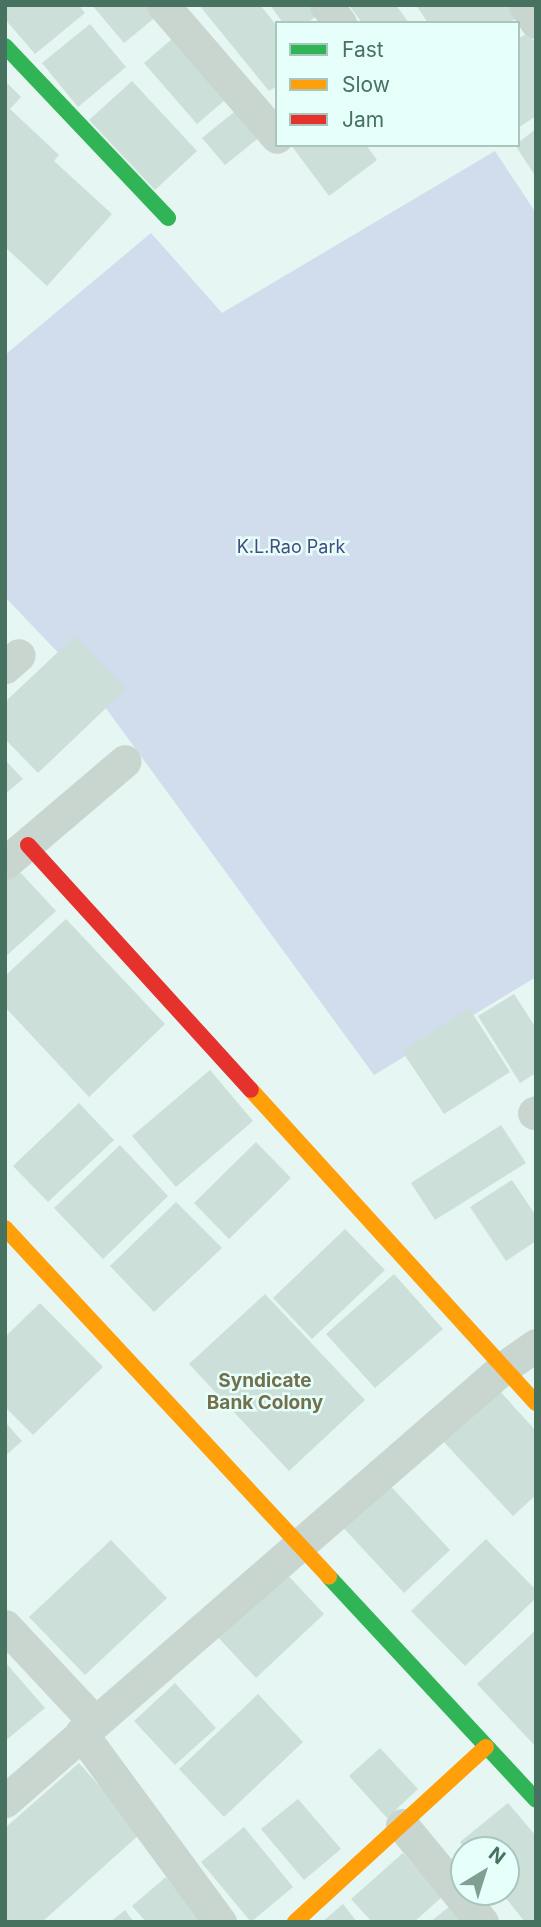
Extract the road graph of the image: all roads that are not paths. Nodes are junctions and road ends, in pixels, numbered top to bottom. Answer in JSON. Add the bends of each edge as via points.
{"nodes":[{"id":1,"x":163,"y":5,"type":"edge"},
{"id":2,"x":326,"y":5,"type":"edge"},
{"id":3,"x":525,"y":5,"type":"edge"},
{"id":4,"x":338,"y":21,"type":"edge"},
{"id":5,"x":536,"y":22,"type":"edge"},
{"id":6,"x":5,"y":46,"type":"edge"},
{"id":7,"x":275,"y":135,"type":"edge"},
{"id":8,"x":168,"y":218,"type":"dead end"},
{"id":9,"x":125,"y":761,"type":"dead end"},
{"id":10,"x":16,"y":854,"type":"edge"},
{"id":11,"x":5,"y":1228,"type":"edge"},
{"id":12,"x":536,"y":1345,"type":"edge"},
{"id":13,"x":503,"y":1368,"type":"junction"},
{"id":14,"x":536,"y":1403,"type":"edge"},
{"id":15,"x":299,"y":1545,"type":"junction"},
{"id":16,"x":5,"y":1626,"type":"edge"},
{"id":17,"x":87,"y":1727,"type":"junction"},
{"id":18,"x":486,"y":1747,"type":"junction"},
{"id":19,"x":5,"y":1801,"type":"edge"},
{"id":20,"x":536,"y":1801,"type":"edge"},
{"id":21,"x":402,"y":1825,"type":"junction"},
{"id":22,"x":220,"y":1922,"type":"edge"},
{"id":23,"x":295,"y":1922,"type":"edge"},
{"id":24,"x":482,"y":1922,"type":"edge"}],
"edges":[{"from":1,"to":7,"type":"street"},
{"from":2,"to":4,"type":"street"},
{"from":3,"to":5,"type":"street"},
{"from":6,"to":8,"type":"street"},
{"from":9,"to":10,"type":"street"},
{"from":10,"to":13,"type":"street"},
{"from":11,"to":15,"type":"street"},
{"from":12,"to":13,"type":"street"},
{"from":13,"to":14,"type":"street"},
{"from":13,"to":15,"type":"street"},
{"from":15,"to":17,"type":"street"},
{"from":15,"to":18,"type":"street"},
{"from":16,"to":17,"type":"street"},
{"from":17,"to":19,"type":"street"},
{"from":17,"to":22,"type":"street"},
{"from":18,"to":20,"type":"street"},
{"from":18,"to":21,"type":"street"},
{"from":21,"to":23,"type":"street"},
{"from":21,"to":24,"type":"street"}]}
